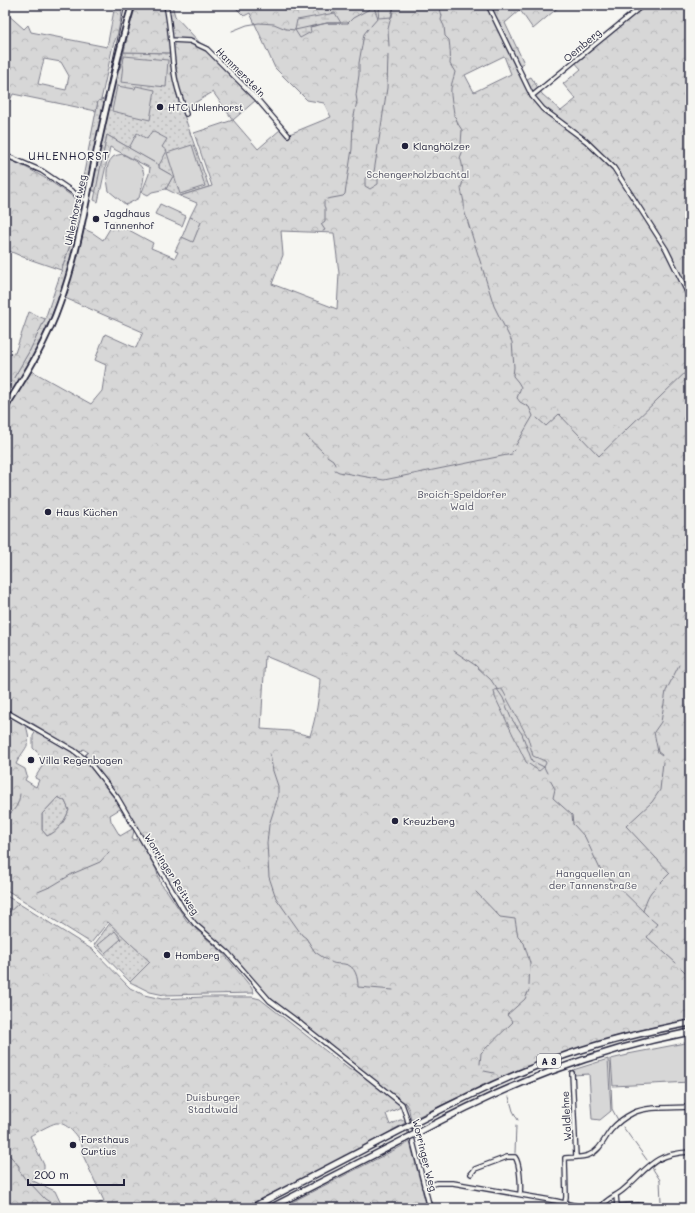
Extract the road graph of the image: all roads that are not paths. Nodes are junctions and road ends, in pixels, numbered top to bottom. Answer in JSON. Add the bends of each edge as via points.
{"nodes":[{"id":1,"x":132,"y":5,"type":"edge"},
{"id":2,"x":166,"y":5,"type":"edge"},
{"id":3,"x":488,"y":5,"type":"edge"},
{"id":4,"x":643,"y":5,"type":"edge"},
{"id":5,"x":171,"y":40,"type":"junction"},
{"id":6,"x":532,"y":96,"type":"junction"},
{"id":7,"x":186,"y":114,"type":"dead end"},
{"id":8,"x":288,"y":136,"type":"dead end"},
{"id":9,"x":5,"y":155,"type":"edge"},
{"id":10,"x":86,"y":201,"type":"junction"},
{"id":11,"x":690,"y":298,"type":"edge"},
{"id":12,"x":5,"y":408,"type":"edge"},
{"id":13,"x":5,"y":711,"type":"edge"},
{"id":14,"x":690,"y":1023,"type":"edge"},
{"id":15,"x":690,"y":1032,"type":"edge"},
{"id":16,"x":572,"y":1073,"type":"dead end"},
{"id":17,"x":404,"y":1107,"type":"joint"},
{"id":18,"x":690,"y":1107,"type":"edge"},
{"id":19,"x":690,"y":1152,"type":"edge"},
{"id":20,"x":576,"y":1157,"type":"junction"},
{"id":21,"x":471,"y":1174,"type":"dead end"},
{"id":22,"x":424,"y":1187,"type":"junction"},
{"id":23,"x":520,"y":1194,"type":"junction"},
{"id":24,"x":616,"y":1195,"type":"junction"},
{"id":25,"x":564,"y":1206,"type":"edge"},
{"id":26,"x":617,"y":1206,"type":"junction"},
{"id":27,"x":601,"y":1207,"type":"junction"},
{"id":28,"x":690,"y":1207,"type":"edge"},
{"id":29,"x":251,"y":1208,"type":"edge"},
{"id":30,"x":270,"y":1208,"type":"edge"},
{"id":31,"x":430,"y":1208,"type":"edge"},
{"id":32,"x":586,"y":1208,"type":"edge"}],
"edges":[{"from":1,"to":10,"type":"main road","name":"Uhlenhorstweg","via":[[119,50]]},
{"from":2,"to":5,"type":"street"},
{"from":3,"to":6,"type":"street"},
{"from":4,"to":6,"type":"street","name":"Oemberg"},
{"from":5,"to":7,"type":"street","via":[[178,92]]},
{"from":5,"to":8,"type":"street","name":"Hammerstein","via":[[190,41],[207,49],[257,99]]},
{"from":6,"to":11,"type":"street","via":[[614,168],[666,249]]},
{"from":9,"to":10,"type":"street","via":[[42,171]]},
{"from":10,"to":12,"type":"main road","name":"Uhlenhorstweg","via":[[71,270],[60,304],[40,349]]},
{"from":13,"to":17,"type":"street","name":"Worringer Reitweg","via":[[86,759],[117,797],[195,924],[228,953],[270,1001],[376,1082]]},
{"from":14,"to":29,"type":"highway","number":"A 3","bridge":true,"via":[[634,1035],[566,1055],[488,1086]]},
{"from":15,"to":30,"type":"highway","number":"A 3","bridge":true,"via":[[635,1044],[560,1067],[492,1095]]},
{"from":16,"to":20,"type":"street","name":"Waldlehne"},
{"from":17,"to":22,"type":"street","name":"Worringer Weg"},
{"from":18,"to":20,"type":"street","via":[[641,1110],[632,1113],[614,1127],[600,1148],[588,1156]]},
{"from":19,"to":24,"type":"street","via":[[668,1155],[655,1161]]},
{"from":20,"to":25,"type":"street","via":[[565,1158]]},
{"from":21,"to":23,"type":"street","via":[[475,1169],[507,1157],[515,1157],[518,1162]]},
{"from":22,"to":23,"type":"street","via":[[446,1182]]},
{"from":22,"to":31,"type":"street","name":"Worringer Weg"},
{"from":23,"to":25,"type":"street"},
{"from":24,"to":26,"type":"street"},
{"from":24,"to":27,"type":"street"},
{"from":25,"to":32,"type":"street"},
{"from":26,"to":27,"type":"street"},
{"from":26,"to":28,"type":"street"},
{"from":27,"to":32,"type":"street"}]}
